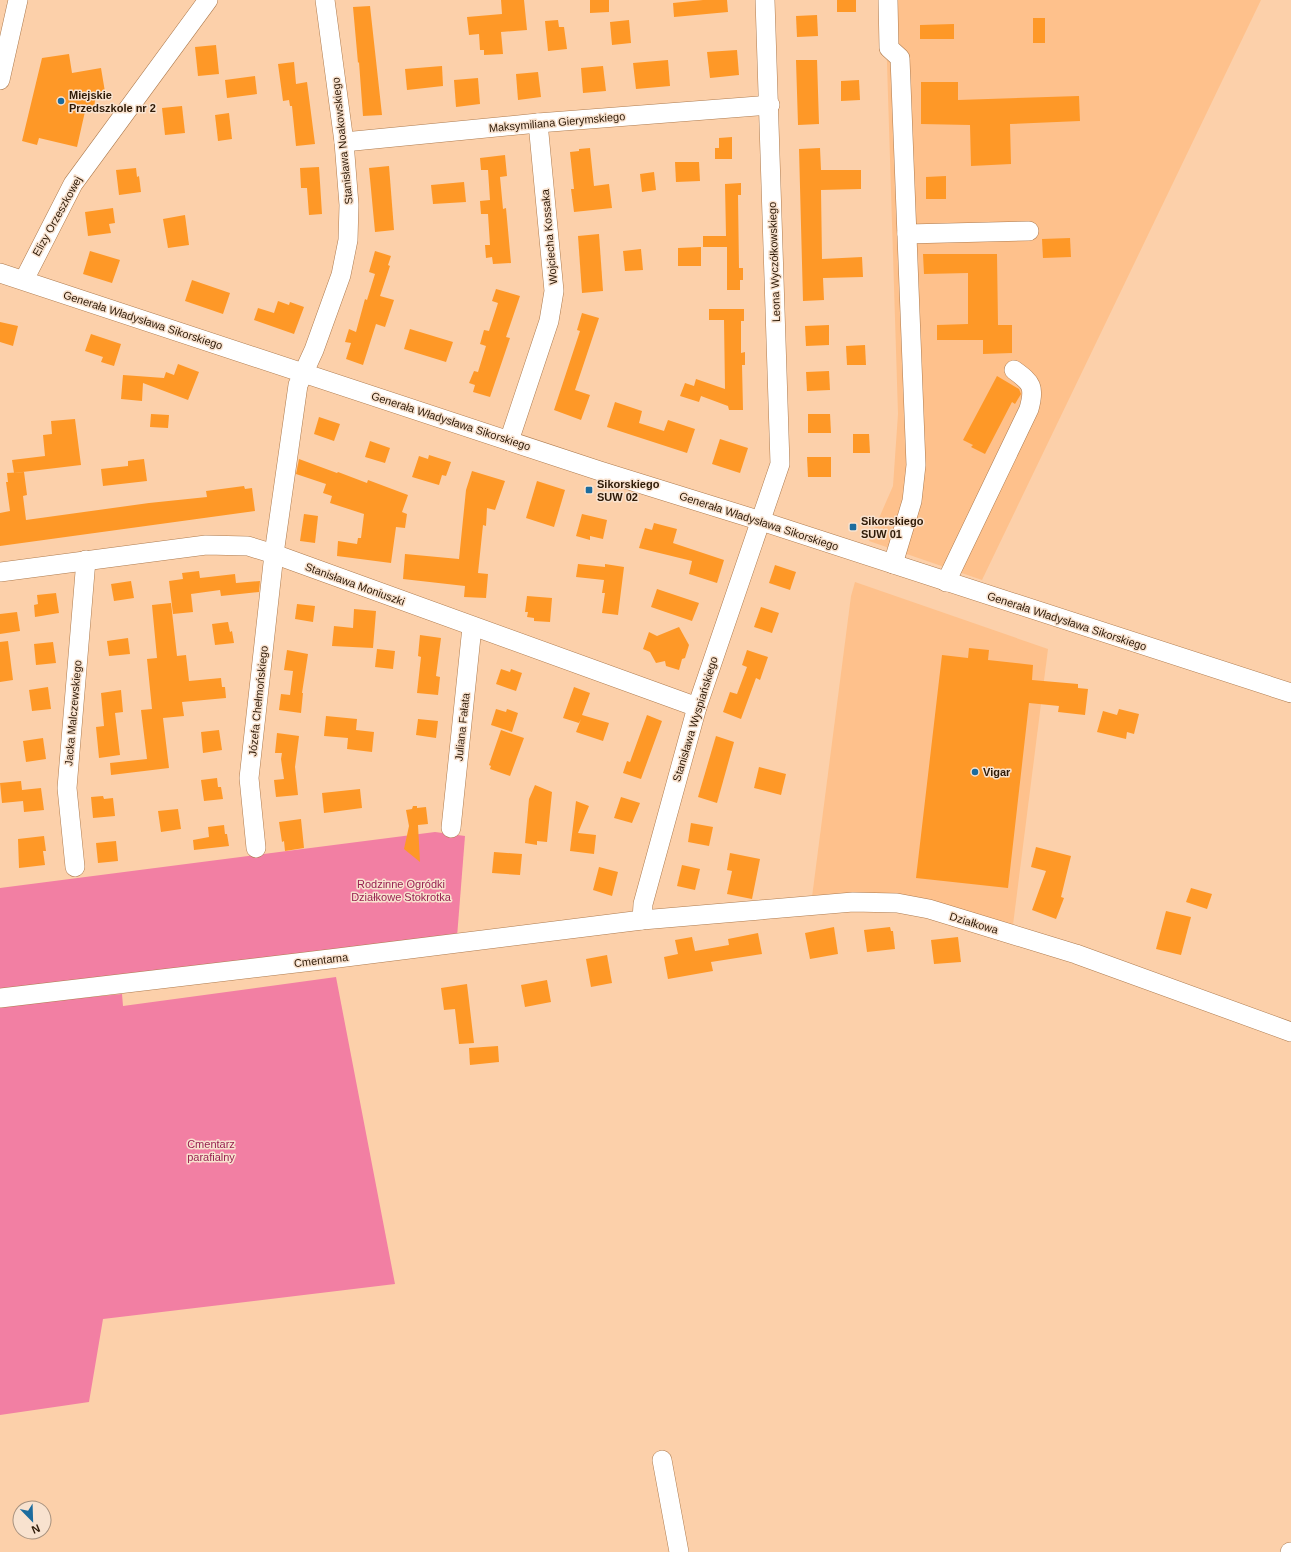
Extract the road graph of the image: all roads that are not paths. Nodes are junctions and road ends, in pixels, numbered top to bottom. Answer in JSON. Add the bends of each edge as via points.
{"nodes":[{"id":1,"x":18,"y":0,"type":"edge"},
{"id":2,"x":208,"y":0,"type":"edge"},
{"id":3,"x":325,"y":0,"type":"edge"},
{"id":4,"x":765,"y":0,"type":"edge"},
{"id":5,"x":888,"y":0,"type":"edge"},
{"id":6,"x":0,"y":80,"type":"edge"},
{"id":7,"x":770,"y":104,"type":"junction"},
{"id":8,"x":538,"y":123,"type":"junction"},
{"id":9,"x":344,"y":142,"type":"junction"},
{"id":10,"x":1029,"y":231,"type":"dead end"},
{"id":11,"x":907,"y":234,"type":"junction"},
{"id":12,"x":0,"y":273,"type":"edge"},
{"id":13,"x":24,"y":280,"type":"junction"},
{"id":14,"x":1014,"y":370,"type":"dead end"},
{"id":15,"x":304,"y":372,"type":"junction"},
{"id":16,"x":509,"y":441,"type":"junction"},
{"id":17,"x":761,"y":521,"type":"junction"},
{"id":18,"x":274,"y":554,"type":"junction"},
{"id":19,"x":86,"y":560,"type":"junction"},
{"id":20,"x":893,"y":564,"type":"junction"},
{"id":21,"x":0,"y":572,"type":"edge"},
{"id":22,"x":946,"y":582,"type":"junction"},
{"id":23,"x":472,"y":627,"type":"junction"},
{"id":24,"x":1291,"y":693,"type":"edge"},
{"id":25,"x":697,"y":707,"type":"junction"},
{"id":26,"x":452,"y":828,"type":"dead end"},
{"id":27,"x":256,"y":848,"type":"dead end"},
{"id":28,"x":75,"y":867,"type":"dead end"},
{"id":29,"x":642,"y":920,"type":"junction"},
{"id":30,"x":0,"y":998,"type":"edge"},
{"id":31,"x":1291,"y":1032,"type":"edge"},
{"id":32,"x":662,"y":1460,"type":"dead end"},
{"id":33,"x":679,"y":1552,"type":"edge"}],
"edges":[{"from":1,"to":6,"type":"street"},
{"from":2,"to":13,"type":"street","name":"Elizy Orzeszkowej","via":[[73,184]]},
{"from":3,"to":9,"type":"street","name":"Stanisława Noakowskiego"},
{"from":4,"to":7,"type":"street","name":"Leona Wyczółkowskiego"},
{"from":5,"to":11,"type":"street","via":[[889,48],[900,58]]},
{"from":7,"to":8,"type":"street","name":"Maksymiliana Gierymskiego"},
{"from":7,"to":17,"type":"street","name":"Leona Wyczółkowskiego","via":[[780,464]]},
{"from":8,"to":9,"type":"street","name":"Maksymiliana Gierymskiego"},
{"from":8,"to":16,"type":"street","name":"Wojciecha Kossaka","via":[[554,291],[548,321]]},
{"from":9,"to":15,"type":"street","name":"Stanisława Noakowskiego","via":[[348,240],[341,274]]},
{"from":10,"to":11,"type":"street"},
{"from":11,"to":20,"type":"street","via":[[916,465],[912,501]]},
{"from":12,"to":13,"type":"street","name":"Generała Władysława Sikorskiego"},
{"from":13,"to":15,"type":"street","name":"Generała Władysława Sikorskiego"},
{"from":14,"to":22,"type":"street","via":[[1028,380],[1033,394],[1029,409]]},
{"from":15,"to":16,"type":"street","name":"Generała Władysława Sikorskiego"},
{"from":15,"to":18,"type":"street","name":"Stanisława Noakowskiego","via":[[298,385]]},
{"from":16,"to":17,"type":"street","name":"Generała Władysława Sikorskiego"},
{"from":17,"to":20,"type":"street","name":"Generała Władysława Sikorskiego"},
{"from":17,"to":25,"type":"street","name":"Stanisława Wyspiańskiego"},
{"from":18,"to":19,"type":"street","name":"Stanisława Moniuszki","via":[[248,546],[206,545]]},
{"from":18,"to":23,"type":"street","name":"Stanisława Moniuszki"},
{"from":18,"to":27,"type":"street","name":"Józefa Chełmońskiego","via":[[249,778]]},
{"from":19,"to":21,"type":"street","name":"Stanisława Moniuszki"},
{"from":19,"to":28,"type":"street","name":"Jacka Malczewskiego","via":[[67,788]]},
{"from":20,"to":22,"type":"street","name":"Generała Władysława Sikorskiego"},
{"from":22,"to":24,"type":"street","name":"Generała Władysława Sikorskiego"},
{"from":23,"to":25,"type":"street","name":"Stanisława Moniuszki"},
{"from":23,"to":26,"type":"street","name":"Juliana Fałata"},
{"from":25,"to":29,"type":"street","name":"Stanisława Wyspiańskiego","via":[[643,904]]},
{"from":29,"to":30,"type":"street","name":"Cmentarna","via":[[330,960]]},
{"from":29,"to":31,"type":"street","name":"Działkowa","via":[[853,902],[904,904],[929,909],[1076,954]]},
{"from":32,"to":33,"type":"street"}]}
